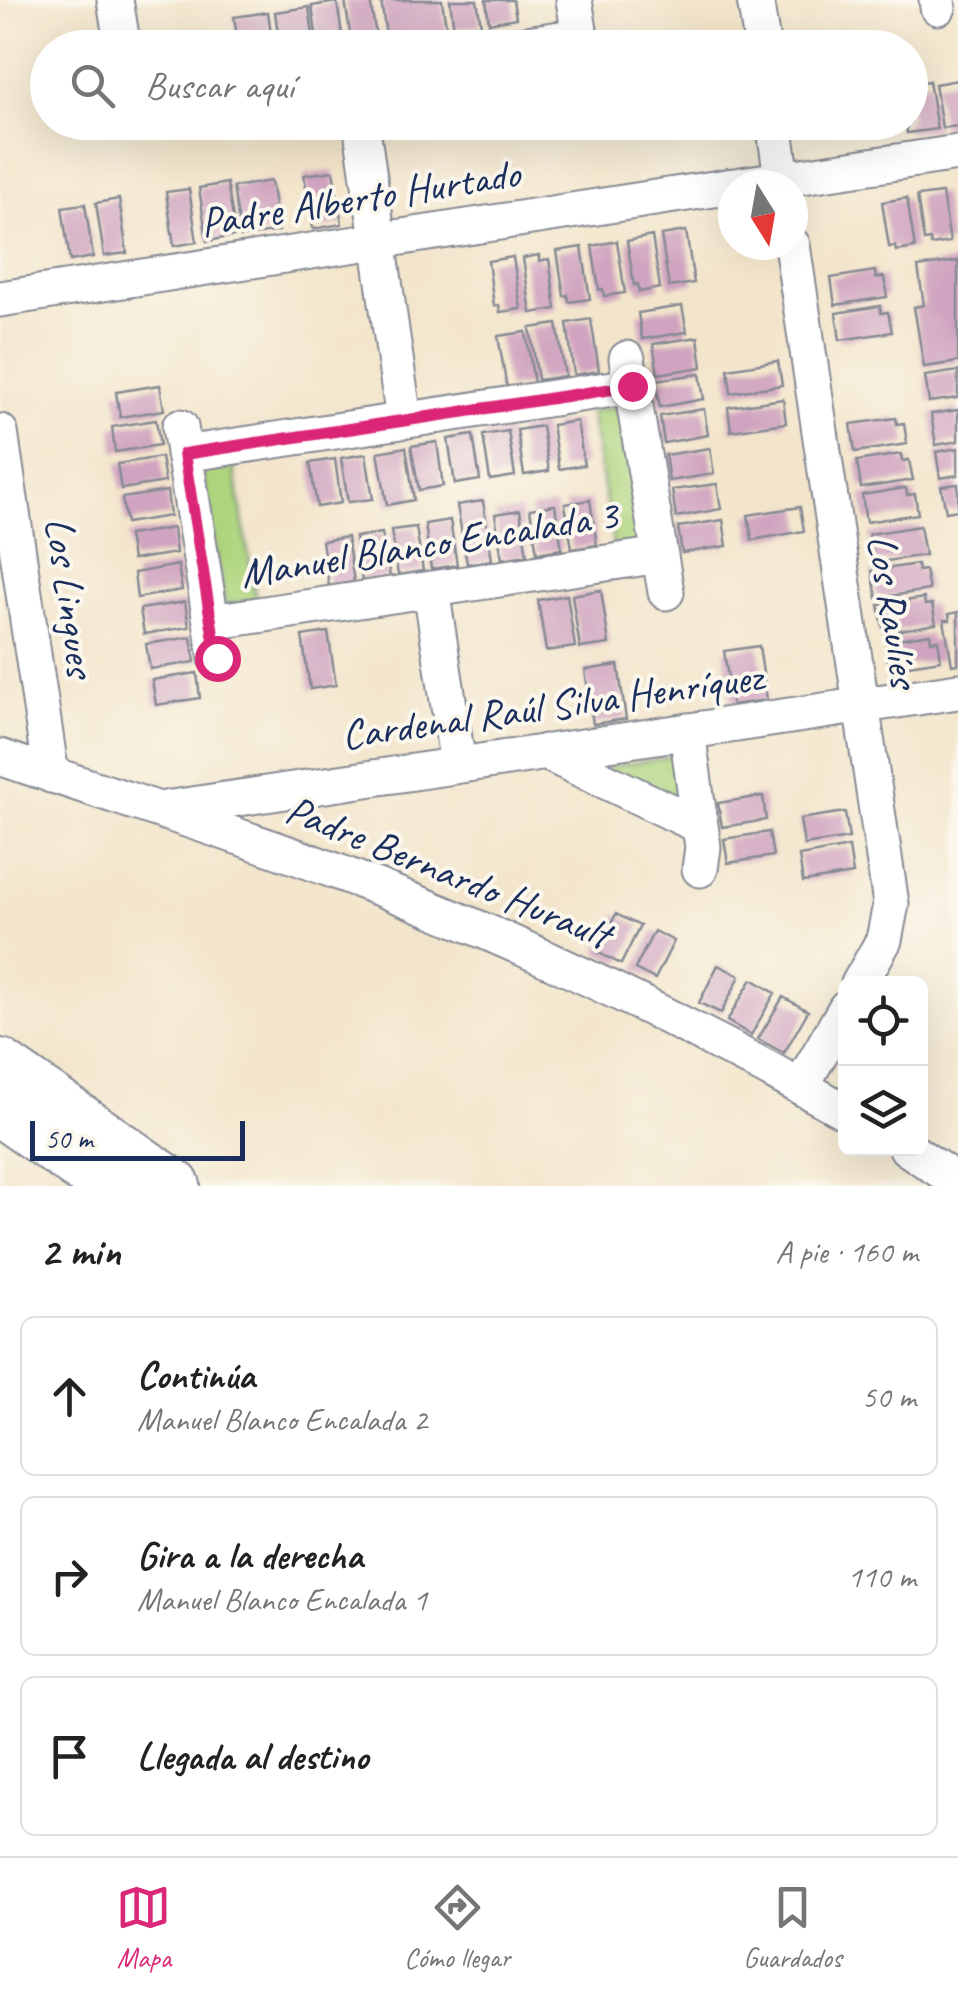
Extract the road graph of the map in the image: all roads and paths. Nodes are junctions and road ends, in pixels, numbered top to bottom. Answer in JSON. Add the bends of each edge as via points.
{"nodes":[{"id":1,"x":115,"y":0,"type":"edge"},
{"id":2,"x":574,"y":0,"type":"edge"},
{"id":3,"x":756,"y":0,"type":"edge"},
{"id":4,"x":120,"y":30,"type":"edge"},
{"id":5,"x":579,"y":30,"type":"edge"},
{"id":6,"x":760,"y":30,"type":"edge"},
{"id":7,"x":364,"y":140,"type":"edge"},
{"id":8,"x":777,"y":140,"type":"edge"},
{"id":9,"x":958,"y":153,"type":"edge"},
{"id":10,"x":781,"y":170,"type":"edge"},
{"id":11,"x":808,"y":178,"type":"edge"},
{"id":12,"x":718,"y":188,"type":"edge"},
{"id":13,"x":378,"y":241,"type":"junction"},
{"id":14,"x":794,"y":260,"type":"edge"},
{"id":15,"x":0,"y":299,"type":"edge"},
{"id":16,"x":404,"y":420,"type":"junction"},
{"id":17,"x":0,"y":432,"type":"edge"},
{"id":18,"x":660,"y":555,"type":"junction"},
{"id":19,"x":431,"y":589,"type":"junction"},
{"id":20,"x":666,"y":592,"type":"dead end"},
{"id":21,"x":211,"y":622,"type":"junction"},
{"id":22,"x":217,"y":658,"type":"dead end"},
{"id":23,"x":958,"y":691,"type":"edge"},
{"id":24,"x":861,"y":705,"type":"junction"},
{"id":25,"x":687,"y":731,"type":"junction"},
{"id":26,"x":545,"y":752,"type":"junction"},
{"id":27,"x":0,"y":757,"type":"edge"},
{"id":28,"x":458,"y":765,"type":"junction"},
{"id":29,"x":51,"y":775,"type":"junction"},
{"id":30,"x":159,"y":810,"type":"junction"},
{"id":31,"x":700,"y":826,"type":"junction"},
{"id":32,"x":700,"y":870,"type":"dead end"},
{"id":33,"x":864,"y":976,"type":"edge"},
{"id":34,"x":838,"y":1022,"type":"edge"},
{"id":35,"x":0,"y":1065,"type":"edge"},
{"id":36,"x":801,"y":1086,"type":"junction"},
{"id":37,"x":838,"y":1107,"type":"edge"},
{"id":38,"x":0,"y":1110,"type":"edge"},
{"id":39,"x":919,"y":1156,"type":"edge"},
{"id":40,"x":958,"y":1182,"type":"edge"},
{"id":41,"x":110,"y":1186,"type":"edge"},
{"id":42,"x":174,"y":1186,"type":"edge"}],
"edges":[{"from":1,"to":4,"type":"street"},
{"from":2,"to":5,"type":"street"},
{"from":3,"to":6,"type":"street"},
{"from":7,"to":13,"type":"street"},
{"from":8,"to":10,"type":"street"},
{"from":9,"to":11,"type":"street"},
{"from":12,"to":13,"type":"street","name":"Padre Alberto Hurtado"},
{"from":13,"to":15,"type":"street","name":"Padre Alberto Hurtado"},
{"from":13,"to":16,"type":"street"},
{"from":14,"to":24,"type":"street","name":"Los Raulíes"},
{"from":16,"to":18,"type":"street","via":[[629,373]]},
{"from":16,"to":21,"type":"street","via":[[182,440]]},
{"from":17,"to":29,"type":"street","name":"Los Lingues"},
{"from":18,"to":19,"type":"street","name":"Manuel Blanco Encalada 3"},
{"from":18,"to":20,"type":"street"},
{"from":19,"to":21,"type":"street","name":"Manuel Blanco Encalada 3"},
{"from":19,"to":28,"type":"street"},
{"from":21,"to":22,"type":"street"},
{"from":23,"to":24,"type":"street","name":"Cardenal Raúl Silva Henríquez"},
{"from":24,"to":25,"type":"street","name":"Cardenal Raúl Silva Henríquez"},
{"from":24,"to":33,"type":"street","name":"Los Raulíes","via":[[891,904],[884,940]]},
{"from":25,"to":26,"type":"street","name":"Cardenal Raúl Silva Henríquez"},
{"from":25,"to":31,"type":"street"},
{"from":26,"to":28,"type":"street","name":"Cardenal Raúl Silva Henríquez"},
{"from":26,"to":31,"type":"street"},
{"from":27,"to":29,"type":"street","name":"Padre Bernardo Hurault"},
{"from":28,"to":30,"type":"street","name":"Cardenal Raúl Silva Henríquez"},
{"from":29,"to":30,"type":"street","name":"Padre Bernardo Hurault"},
{"from":30,"to":36,"type":"street","name":"Padre Bernardo Hurault","via":[[339,872],[568,966]]},
{"from":31,"to":32,"type":"street"},
{"from":34,"to":36,"type":"street"},
{"from":35,"to":42,"type":"highway"},
{"from":36,"to":37,"type":"street","name":"Padre Bernardo Hurault"},
{"from":38,"to":41,"type":"highway"},
{"from":39,"to":40,"type":"street"}]}
